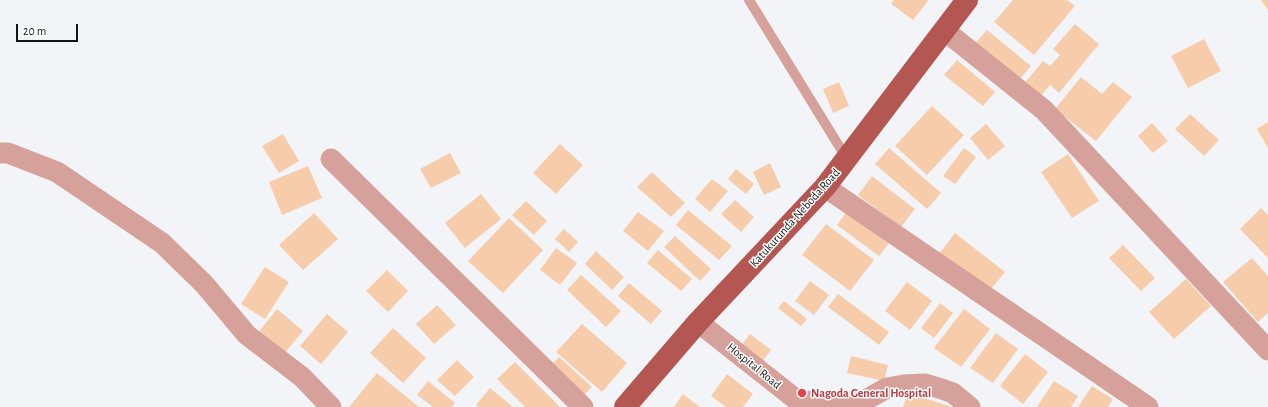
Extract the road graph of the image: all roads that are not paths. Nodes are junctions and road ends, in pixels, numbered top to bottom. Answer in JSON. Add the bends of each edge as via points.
{"nodes":[{"id":1,"x":749,"y":0,"type":"edge"},
{"id":2,"x":967,"y":0,"type":"edge"},
{"id":3,"x":944,"y":30,"type":"junction"},
{"id":4,"x":0,"y":153,"type":"edge"},
{"id":5,"x":331,"y":159,"type":"dead end"},
{"id":6,"x":847,"y":159,"type":"junction"},
{"id":7,"x":826,"y":187,"type":"junction"},
{"id":8,"x":698,"y":322,"type":"junction"},
{"id":9,"x":1268,"y":350,"type":"edge"},
{"id":10,"x":804,"y":404,"type":"edge"},
{"id":11,"x":332,"y":407,"type":"edge"},
{"id":12,"x":583,"y":407,"type":"edge"},
{"id":13,"x":625,"y":407,"type":"edge"},
{"id":14,"x":970,"y":407,"type":"edge"},
{"id":15,"x":1148,"y":407,"type":"edge"}],
"edges":[{"from":1,"to":6,"type":"lane"},
{"from":2,"to":3,"type":"main road","name":"Katukurunda-Neboda Road"},
{"from":3,"to":6,"type":"main road","name":"Katukurunda-Neboda Road"},
{"from":3,"to":9,"type":"street","via":[[1044,110]]},
{"from":4,"to":11,"type":"street","via":[[8,153],[57,172],[162,243],[204,284],[247,335],[302,377]]},
{"from":5,"to":12,"type":"street"},
{"from":6,"to":7,"type":"main road","name":"Katukurunda-Neboda Road"},
{"from":7,"to":8,"type":"main road","name":"Katukurunda-Neboda Road"},
{"from":7,"to":15,"type":"street"},
{"from":8,"to":10,"type":"street","name":"Hospital Road"},
{"from":8,"to":13,"type":"main road","name":"Katukurunda-Neboda Road"},
{"from":10,"to":14,"type":"street","via":[[862,402],[887,388],[925,384],[953,393]]}]}
